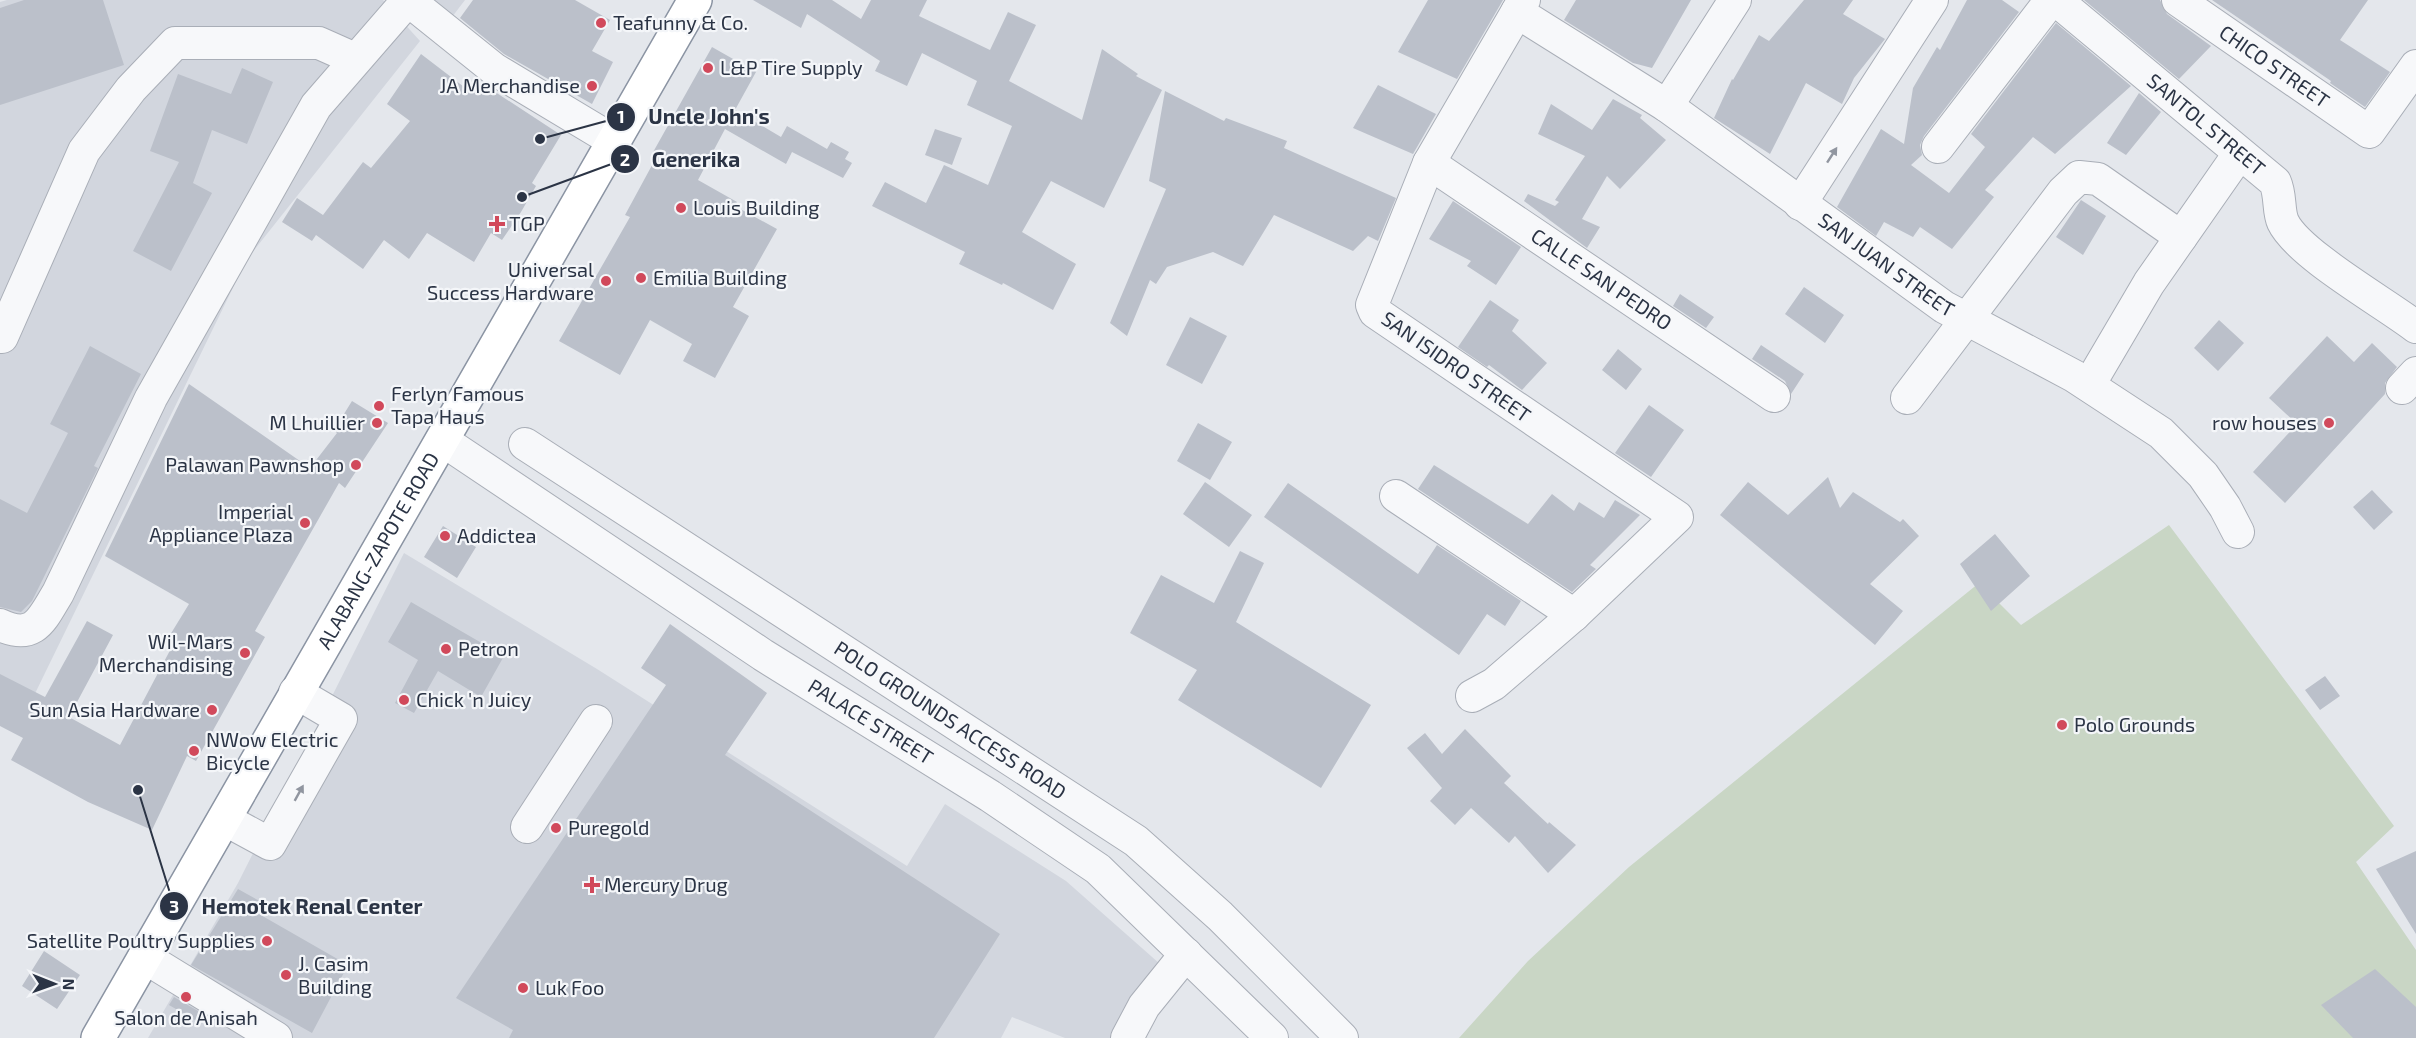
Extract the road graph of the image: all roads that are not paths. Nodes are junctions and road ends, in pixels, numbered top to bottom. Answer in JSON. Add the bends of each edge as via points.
{"nodes":[{"id":1,"x":408,"y":0,"type":"edge"},
{"id":2,"x":694,"y":0,"type":"edge"},
{"id":3,"x":1735,"y":0,"type":"edge"},
{"id":4,"x":1932,"y":0,"type":"edge"},
{"id":5,"x":2054,"y":0,"type":"edge"},
{"id":6,"x":2178,"y":0,"type":"edge"},
{"id":7,"x":1521,"y":6,"type":"edge"},
{"id":8,"x":355,"y":59,"type":"junction"},
{"id":9,"x":2416,"y":66,"type":"edge"},
{"id":10,"x":1667,"y":106,"type":"junction"},
{"id":11,"x":614,"y":141,"type":"junction"},
{"id":12,"x":1938,"y":147,"type":"dead end"},
{"id":13,"x":2239,"y":154,"type":"junction"},
{"id":14,"x":1429,"y":163,"type":"junction"},
{"id":15,"x":1800,"y":204,"type":"junction"},
{"id":16,"x":2181,"y":237,"type":"junction"},
{"id":17,"x":1967,"y":319,"type":"junction"},
{"id":18,"x":2416,"y":327,"type":"edge"},
{"id":19,"x":2,"y":336,"type":"dead end"},
{"id":20,"x":2089,"y":385,"type":"junction"},
{"id":21,"x":1774,"y":396,"type":"dead end"},
{"id":22,"x":1907,"y":398,"type":"dead end"},
{"id":23,"x":442,"y":440,"type":"junction"},
{"id":24,"x":525,"y":444,"type":"dead end"},
{"id":25,"x":1396,"y":496,"type":"dead end"},
{"id":26,"x":2238,"y":532,"type":"dead end"},
{"id":27,"x":1574,"y":615,"type":"junction"},
{"id":28,"x":0,"y":625,"type":"edge"},
{"id":29,"x":295,"y":692,"type":"junction"},
{"id":30,"x":1472,"y":696,"type":"dead end"},
{"id":31,"x":596,"y":722,"type":"dead end"},
{"id":32,"x":224,"y":819,"type":"junction"},
{"id":33,"x":527,"y":827,"type":"dead end"},
{"id":34,"x":1186,"y":954,"type":"junction"},
{"id":35,"x":144,"y":957,"type":"junction"},
{"id":36,"x":98,"y":1038,"type":"edge"},
{"id":37,"x":276,"y":1038,"type":"edge"},
{"id":38,"x":1127,"y":1038,"type":"edge"},
{"id":39,"x":1272,"y":1038,"type":"edge"},
{"id":40,"x":1342,"y":1038,"type":"edge"}],
"edges":[{"from":1,"to":8,"type":"street"},
{"from":1,"to":11,"type":"street","via":[[494,69]]},
{"from":2,"to":11,"type":"highway","name":"ALABANG-ZAPOTE ROAD"},
{"from":3,"to":10,"type":"street"},
{"from":15,"to":4,"type":"street","one_way":true},
{"from":5,"to":12,"type":"street"},
{"from":5,"to":13,"type":"street","name":"SANTOL STREET"},
{"from":6,"to":9,"type":"street","name":"CHICO STREET","via":[[2370,132]]},
{"from":7,"to":10,"type":"street","name":"SAN JUAN STREET"},
{"from":7,"to":14,"type":"street","name":"SAN ISIDRO STREET"},
{"from":8,"to":19,"type":"street","via":[[319,43],[175,43],[131,89],[84,151]]},
{"from":8,"to":28,"type":"street","via":[[316,106],[151,398],[42,621],[20,631]]},
{"from":10,"to":15,"type":"street","name":"SAN JUAN STREET"},
{"from":11,"to":23,"type":"highway","name":"ALABANG-ZAPOTE ROAD"},
{"from":13,"to":16,"type":"street"},
{"from":13,"to":18,"type":"street","name":"SANTOL STREET","via":[[2275,182],[2282,220],[2298,244]]},
{"from":14,"to":21,"type":"street","name":"CALLE SAN PEDRO"},
{"from":14,"to":27,"type":"street","name":"SAN ISIDRO STREET","via":[[1373,298],[1375,312],[1677,517]]},
{"from":15,"to":17,"type":"street","name":"SAN JUAN STREET"},
{"from":16,"to":17,"type":"street","via":[[2098,179],[2079,177],[2062,192]]},
{"from":16,"to":20,"type":"street"},
{"from":17,"to":20,"type":"street","name":"SAN JUAN STREET"},
{"from":17,"to":22,"type":"street"},
{"from":20,"to":26,"type":"street","name":"SAN JUAN STREET","via":[[2161,433],[2189,458]]},
{"from":23,"to":29,"type":"highway","name":"ALABANG-ZAPOTE ROAD"},
{"from":23,"to":34,"type":"street","name":"PALACE STREET","via":[[763,655],[990,796],[1098,869]]},
{"from":24,"to":40,"type":"street","name":"POLO GROUNDS ACCESS ROAD","via":[[1136,842],[1220,916]]},
{"from":25,"to":27,"type":"street"},
{"from":27,"to":30,"type":"street","via":[[1494,684]]},
{"from":29,"to":32,"type":"highway","name":"ALABANG-ZAPOTE ROAD"},
{"from":32,"to":29,"type":"street","one_way":true,"via":[[270,844],[341,719]]},
{"from":31,"to":33,"type":"street"},
{"from":32,"to":35,"type":"highway","name":"ALABANG-ZAPOTE ROAD"},
{"from":34,"to":38,"type":"street","via":[[1144,1006]]},
{"from":34,"to":39,"type":"street","name":"PALACE STREET"},
{"from":35,"to":36,"type":"highway","name":"ALABANG-ZAPOTE ROAD"},
{"from":35,"to":37,"type":"street"}]}
